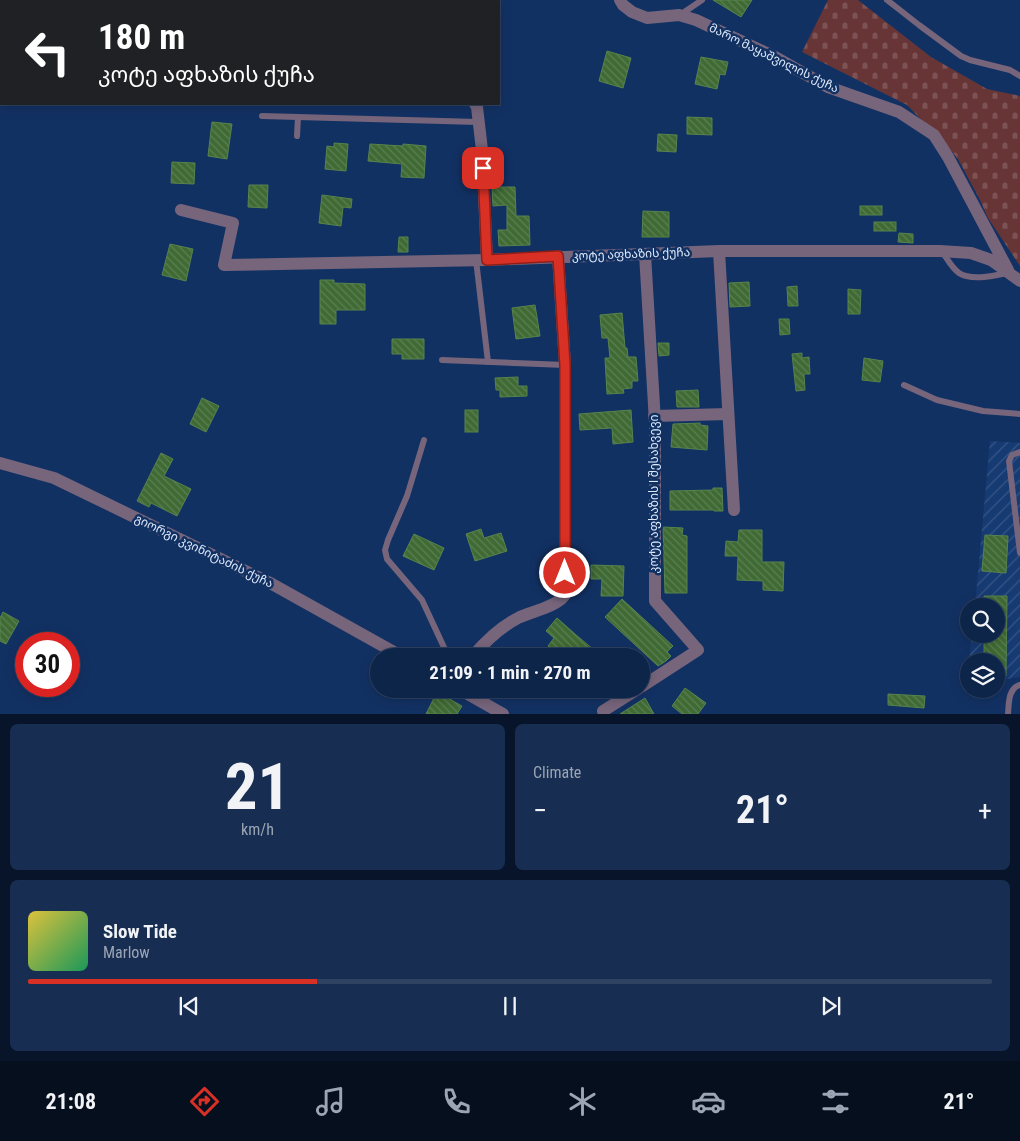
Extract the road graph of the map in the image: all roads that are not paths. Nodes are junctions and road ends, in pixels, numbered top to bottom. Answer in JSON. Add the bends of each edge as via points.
{"nodes":[{"id":1,"x":620,"y":0,"type":"edge"},
{"id":2,"x":702,"y":0,"type":"edge"},
{"id":3,"x":887,"y":0,"type":"edge"},
{"id":4,"x":679,"y":15,"type":"junction"},
{"id":5,"x":1020,"y":76,"type":"edge"},
{"id":6,"x":476,"y":105,"type":"edge"},
{"id":7,"x":262,"y":116,"type":"dead end"},
{"id":8,"x":298,"y":117,"type":"junction"},
{"id":9,"x":478,"y":122,"type":"junction"},
{"id":10,"x":297,"y":136,"type":"dead end"},
{"id":11,"x":181,"y":210,"type":"dead end"},
{"id":12,"x":719,"y":251,"type":"junction"},
{"id":13,"x":940,"y":251,"type":"junction"},
{"id":14,"x":645,"y":254,"type":"junction"},
{"id":15,"x":558,"y":256,"type":"junction"},
{"id":16,"x":482,"y":260,"type":"junction"},
{"id":17,"x":1009,"y":273,"type":"junction"},
{"id":18,"x":1020,"y":281,"type":"edge"},
{"id":19,"x":442,"y":360,"type":"dead end"},
{"id":20,"x":488,"y":362,"type":"junction"},
{"id":21,"x":565,"y":365,"type":"junction"},
{"id":22,"x":904,"y":385,"type":"dead end"},
{"id":23,"x":728,"y":414,"type":"junction"},
{"id":24,"x":1020,"y":414,"type":"edge"},
{"id":25,"x":654,"y":416,"type":"junction"},
{"id":26,"x":424,"y":440,"type":"dead end"},
{"id":27,"x":1020,"y":452,"type":"edge"},
{"id":28,"x":0,"y":463,"type":"edge"},
{"id":29,"x":734,"y":510,"type":"dead end"},
{"id":30,"x":1020,"y":553,"type":"edge"},
{"id":31,"x":387,"y":648,"type":"edge"},
{"id":32,"x":444,"y":648,"type":"edge"},
{"id":33,"x":480,"y":648,"type":"edge"},
{"id":34,"x":650,"y":681,"type":"edge"},
{"id":35,"x":1020,"y":685,"type":"edge"},
{"id":36,"x":475,"y":698,"type":"edge"},
{"id":37,"x":624,"y":698,"type":"edge"},
{"id":38,"x":604,"y":711,"type":"dead end"},
{"id":39,"x":503,"y":714,"type":"edge"},
{"id":40,"x":1008,"y":714,"type":"edge"}],
"edges":[{"from":1,"to":4,"type":"street","name":"მარო მაყაშვილის ქუჩა","via":[[632,12],[647,18]]},
{"from":2,"to":4,"type":"lane"},
{"from":3,"to":5,"type":"lane","via":[[961,56]]},
{"from":4,"to":17,"type":"street","name":"მარო მაყაშვილის ქუჩა","via":[[766,53],[828,87],[899,112],[934,135]]},
{"from":6,"to":9,"type":"street"},
{"from":7,"to":8,"type":"lane"},
{"from":8,"to":9,"type":"lane"},
{"from":8,"to":10,"type":"lane"},
{"from":9,"to":16,"type":"street","via":[[482,150]]},
{"from":11,"to":16,"type":"street","name":"კოტე აფხაზის ქუჩა","via":[[233,223],[224,265]]},
{"from":12,"to":13,"type":"street","name":"კოტე აფხაზის ქუჩა"},
{"from":12,"to":14,"type":"street","name":"კოტე აფხაზის ქუჩა"},
{"from":12,"to":23,"type":"street"},
{"from":13,"to":17,"type":"street","name":"კოტე აფხაზის ქუჩა","via":[[971,253],[991,260]]},
{"from":13,"to":17,"type":"lane","via":[[960,274],[987,277]]},
{"from":14,"to":15,"type":"street","name":"კოტე აფხაზის ქუჩა"},
{"from":14,"to":25,"type":"street","name":"კოტე აფხაზის I შესახვევი"},
{"from":15,"to":16,"type":"street","name":"კოტე აფხაზის ქუჩა"},
{"from":15,"to":21,"type":"street"},
{"from":16,"to":20,"type":"lane"},
{"from":17,"to":18,"type":"street","name":"მარო მაყაშვილის ქუჩა"},
{"from":19,"to":20,"type":"lane"},
{"from":20,"to":21,"type":"lane"},
{"from":21,"to":33,"type":"street","via":[[564,596],[517,618]]},
{"from":22,"to":24,"type":"lane","via":[[937,400],[983,411]]},
{"from":23,"to":25,"type":"street"},
{"from":23,"to":29,"type":"street"},
{"from":25,"to":34,"type":"street","name":"კოტე აფხაზის I შესახვევი","via":[[655,601],[698,650]]},
{"from":26,"to":32,"type":"lane","via":[[407,496],[385,550],[387,559],[422,600]]},
{"from":27,"to":30,"type":"lane","via":[[1012,455],[1009,461]]},
{"from":28,"to":31,"type":"street","name":"გიორგი კვინიტაძის ქუჩა","via":[[54,478],[272,584]]},
{"from":35,"to":40,"type":"lane","via":[[1012,689]]},
{"from":36,"to":39,"type":"street"},
{"from":37,"to":38,"type":"street","name":"კოტე აფხაზის I შესახვევი"}]}
